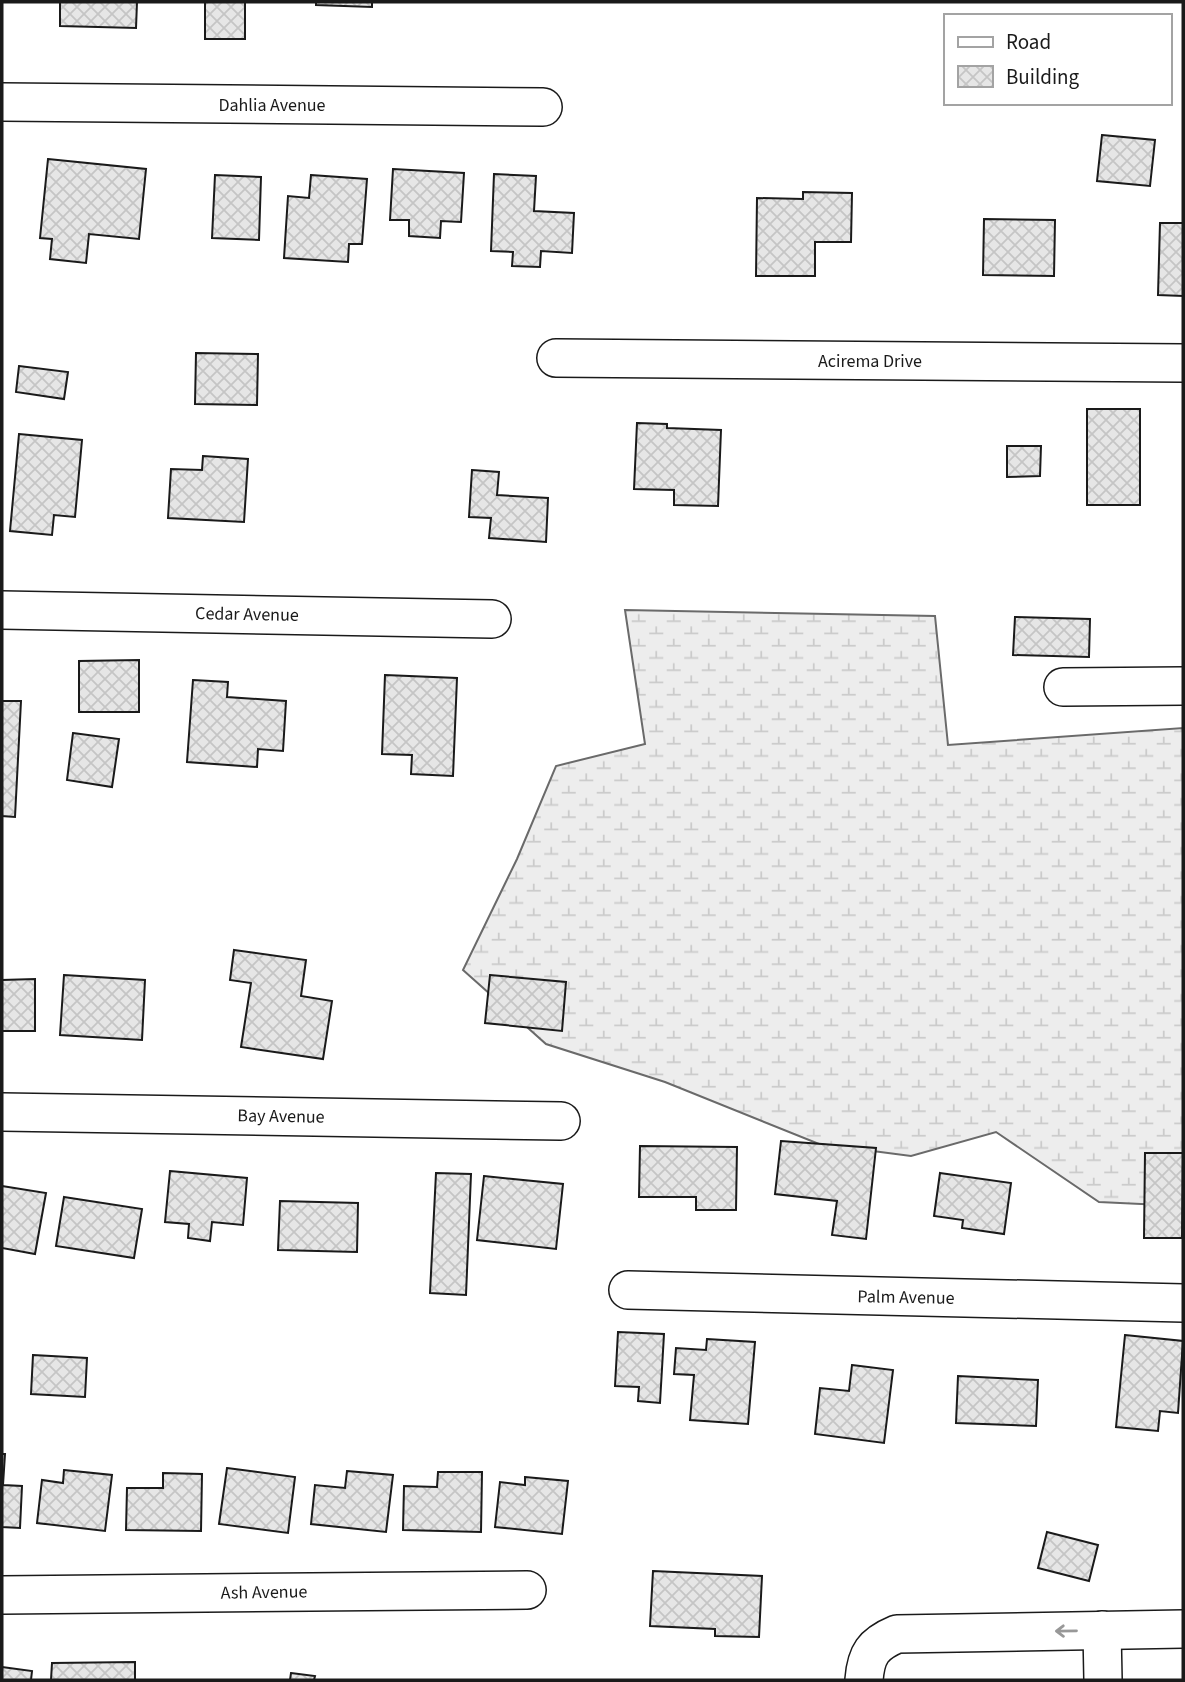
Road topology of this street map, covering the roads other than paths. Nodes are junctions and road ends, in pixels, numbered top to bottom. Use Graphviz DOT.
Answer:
graph roads {
  1 [pos="2,102"];
  2 [pos="543,107"];
  3 [pos="556,358"];
  4 [pos="1183,363"];
  5 [pos="2,610"];
  6 [pos="492,619"];
  7 [pos="1183,686"];
  8 [pos="1063,687"];
  9 [pos="2,1112"];
  10 [pos="561,1121"];
  11 [pos="628,1290"];
  12 [pos="1183,1303"];
  13 [pos="527,1590"];
  14 [pos="2,1595"];
  15 [pos="1183,1629"];
  16 [pos="1102,1630"];
  17 [pos="864,1680"];
  18 [pos="1103,1680"];
  1 -- 2 [label="street, Dahlia Avenue"];
  3 -- 4 [label="street, Acirema Drive"];
  5 -- 6 [label="street, Cedar Avenue"];
  7 -- 8 [label="street"];
  9 -- 10 [label="street, Bay Avenue"];
  11 -- 12 [label="street, Palm Avenue"];
  13 -- 14 [label="street, Ash Avenue"];
  15 -- 16 [label="street"];
  16 -- 17 [label="street, one-way"];
  16 -- 18 [label="street"];
}
